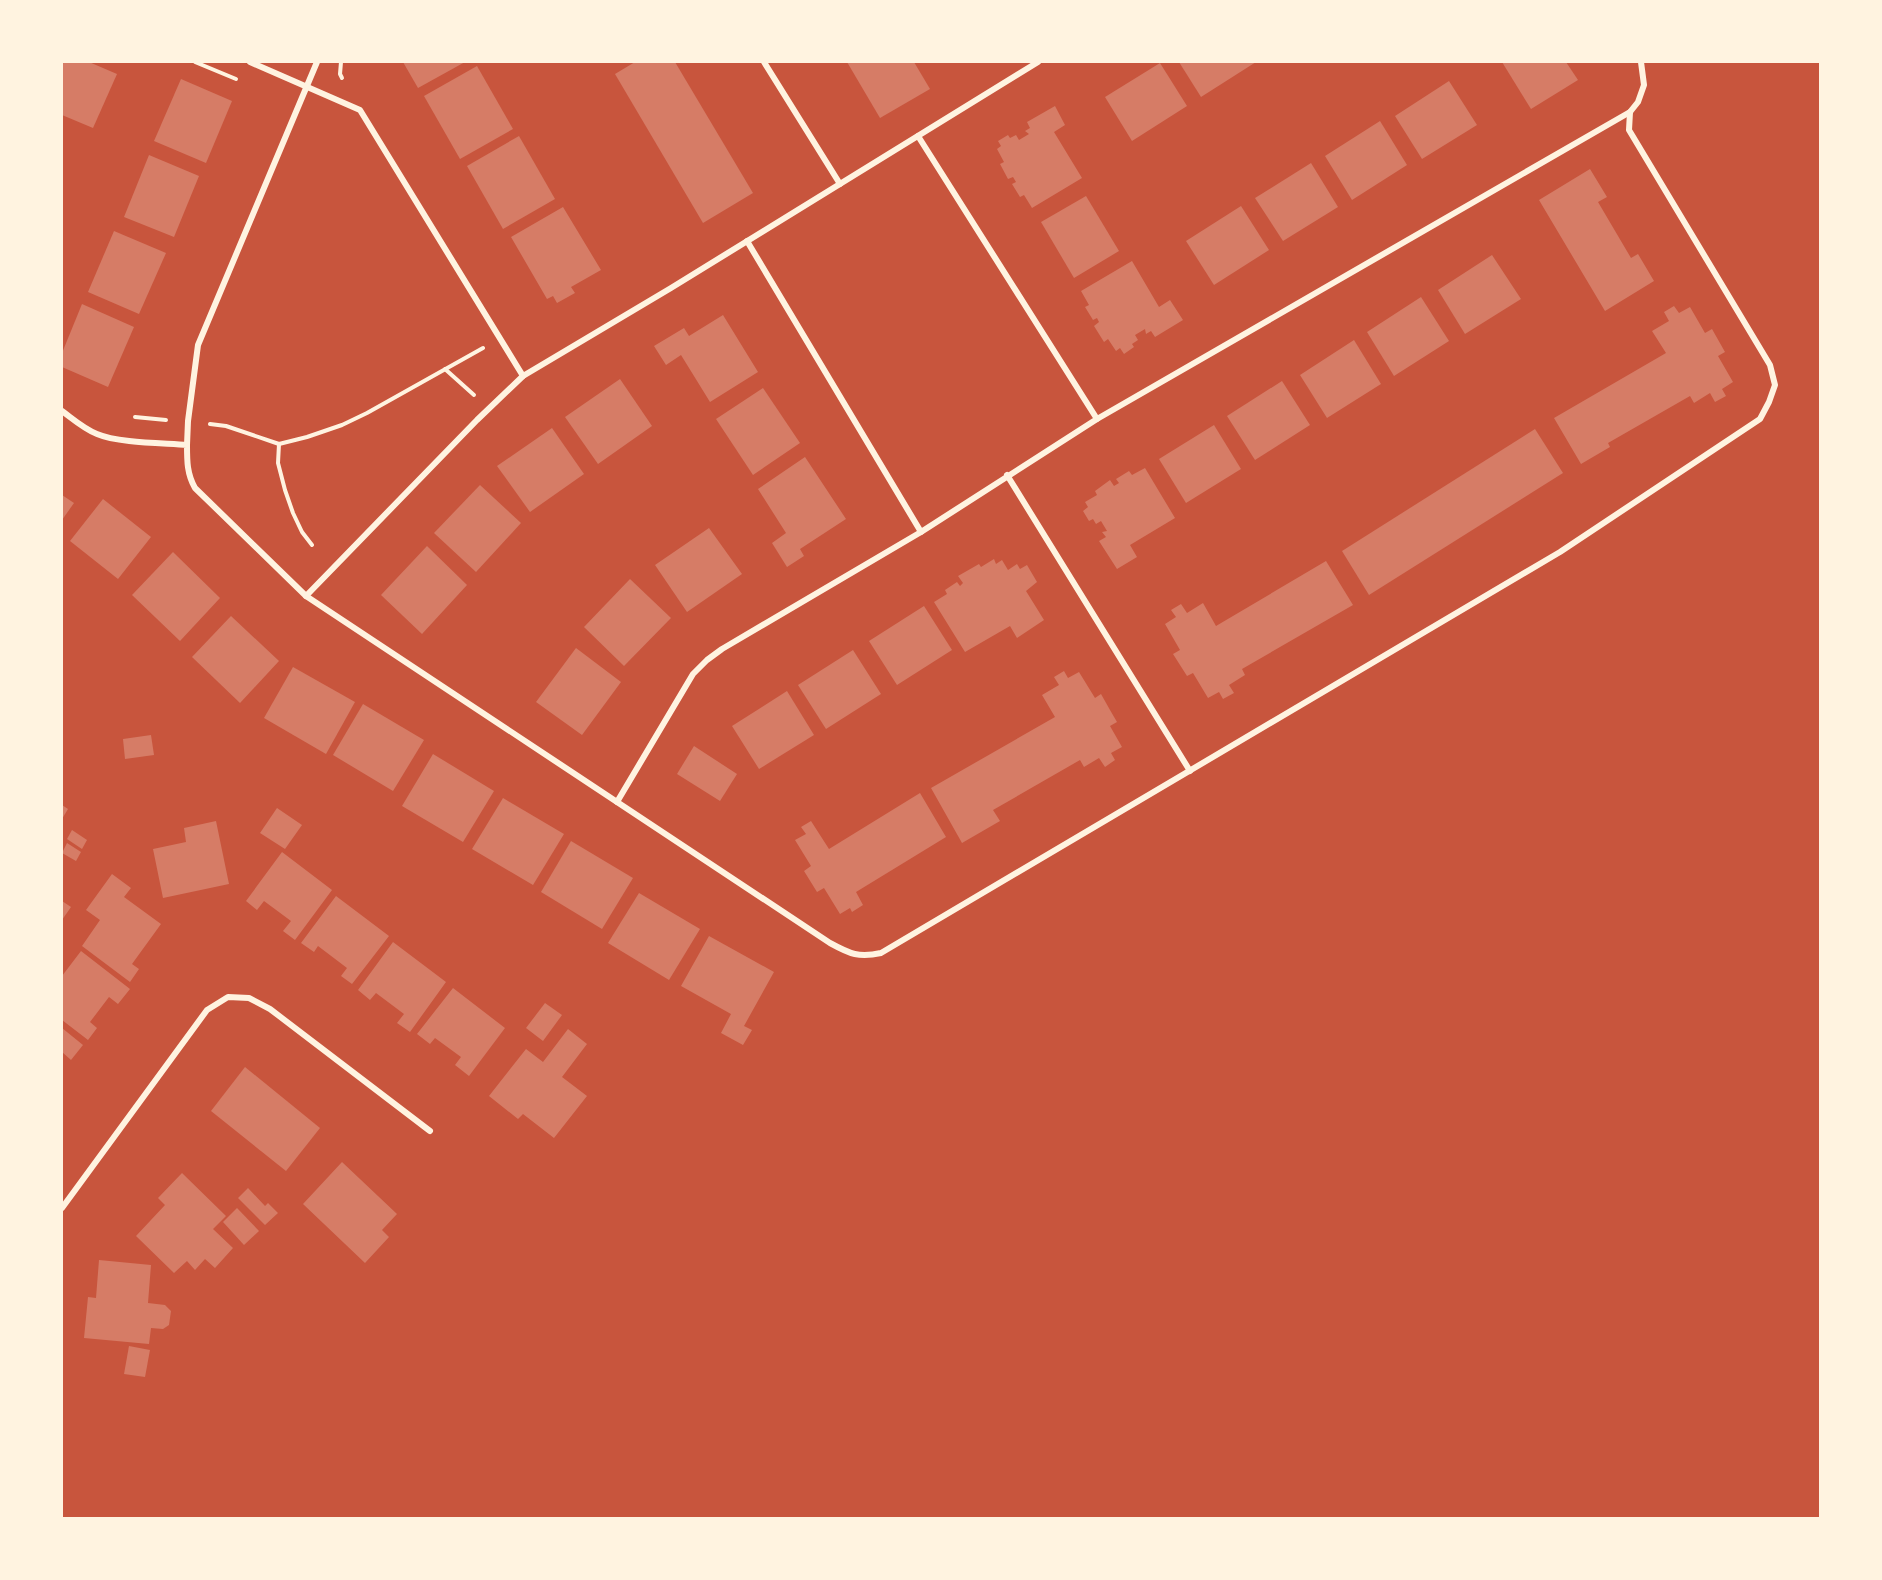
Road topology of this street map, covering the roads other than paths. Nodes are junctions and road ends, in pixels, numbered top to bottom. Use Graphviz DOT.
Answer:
graph roads {
  1 [pos="250,62"];
  2 [pos="317,62"];
  3 [pos="764,62"];
  4 [pos="1038,62"];
  5 [pos="1641,62"];
  6 [pos="307,86"];
  7 [pos="1630,112"];
  8 [pos="918,136"];
  9 [pos="840,184"];
  10 [pos="747,241"];
  11 [pos="523,376"];
  12 [pos="62,411"];
  13 [pos="1097,419"];
  14 [pos="187,445"];
  15 [pos="1007,476"];
  16 [pos="921,532"];
  17 [pos="306,596"];
  18 [pos="1190,771"];
  19 [pos="617,802"];
  20 [pos="430,1131"];
  21 [pos="62,1208"];
  1 -- 6 [label="street"];
  2 -- 6 [label="street"];
  3 -- 9 [label="street"];
  4 -- 8 [label="street"];
  5 -- 7 [label="street"];
  6 -- 11 [label="street"];
  6 -- 14 [label="street"];
  7 -- 13 [label="street"];
  7 -- 18 [label="street"];
  8 -- 9 [label="street"];
  8 -- 13 [label="street"];
  9 -- 10 [label="street"];
  10 -- 11 [label="street"];
  10 -- 16 [label="street"];
  11 -- 17 [label="street"];
  12 -- 14 [label="street"];
  13 -- 15 [label="street"];
  14 -- 17 [label="street"];
  15 -- 16 [label="street"];
  15 -- 18 [label="street"];
  16 -- 19 [label="street"];
  17 -- 19 [label="street"];
  18 -- 19 [label="street"];
  20 -- 21 [label="street"];
}
